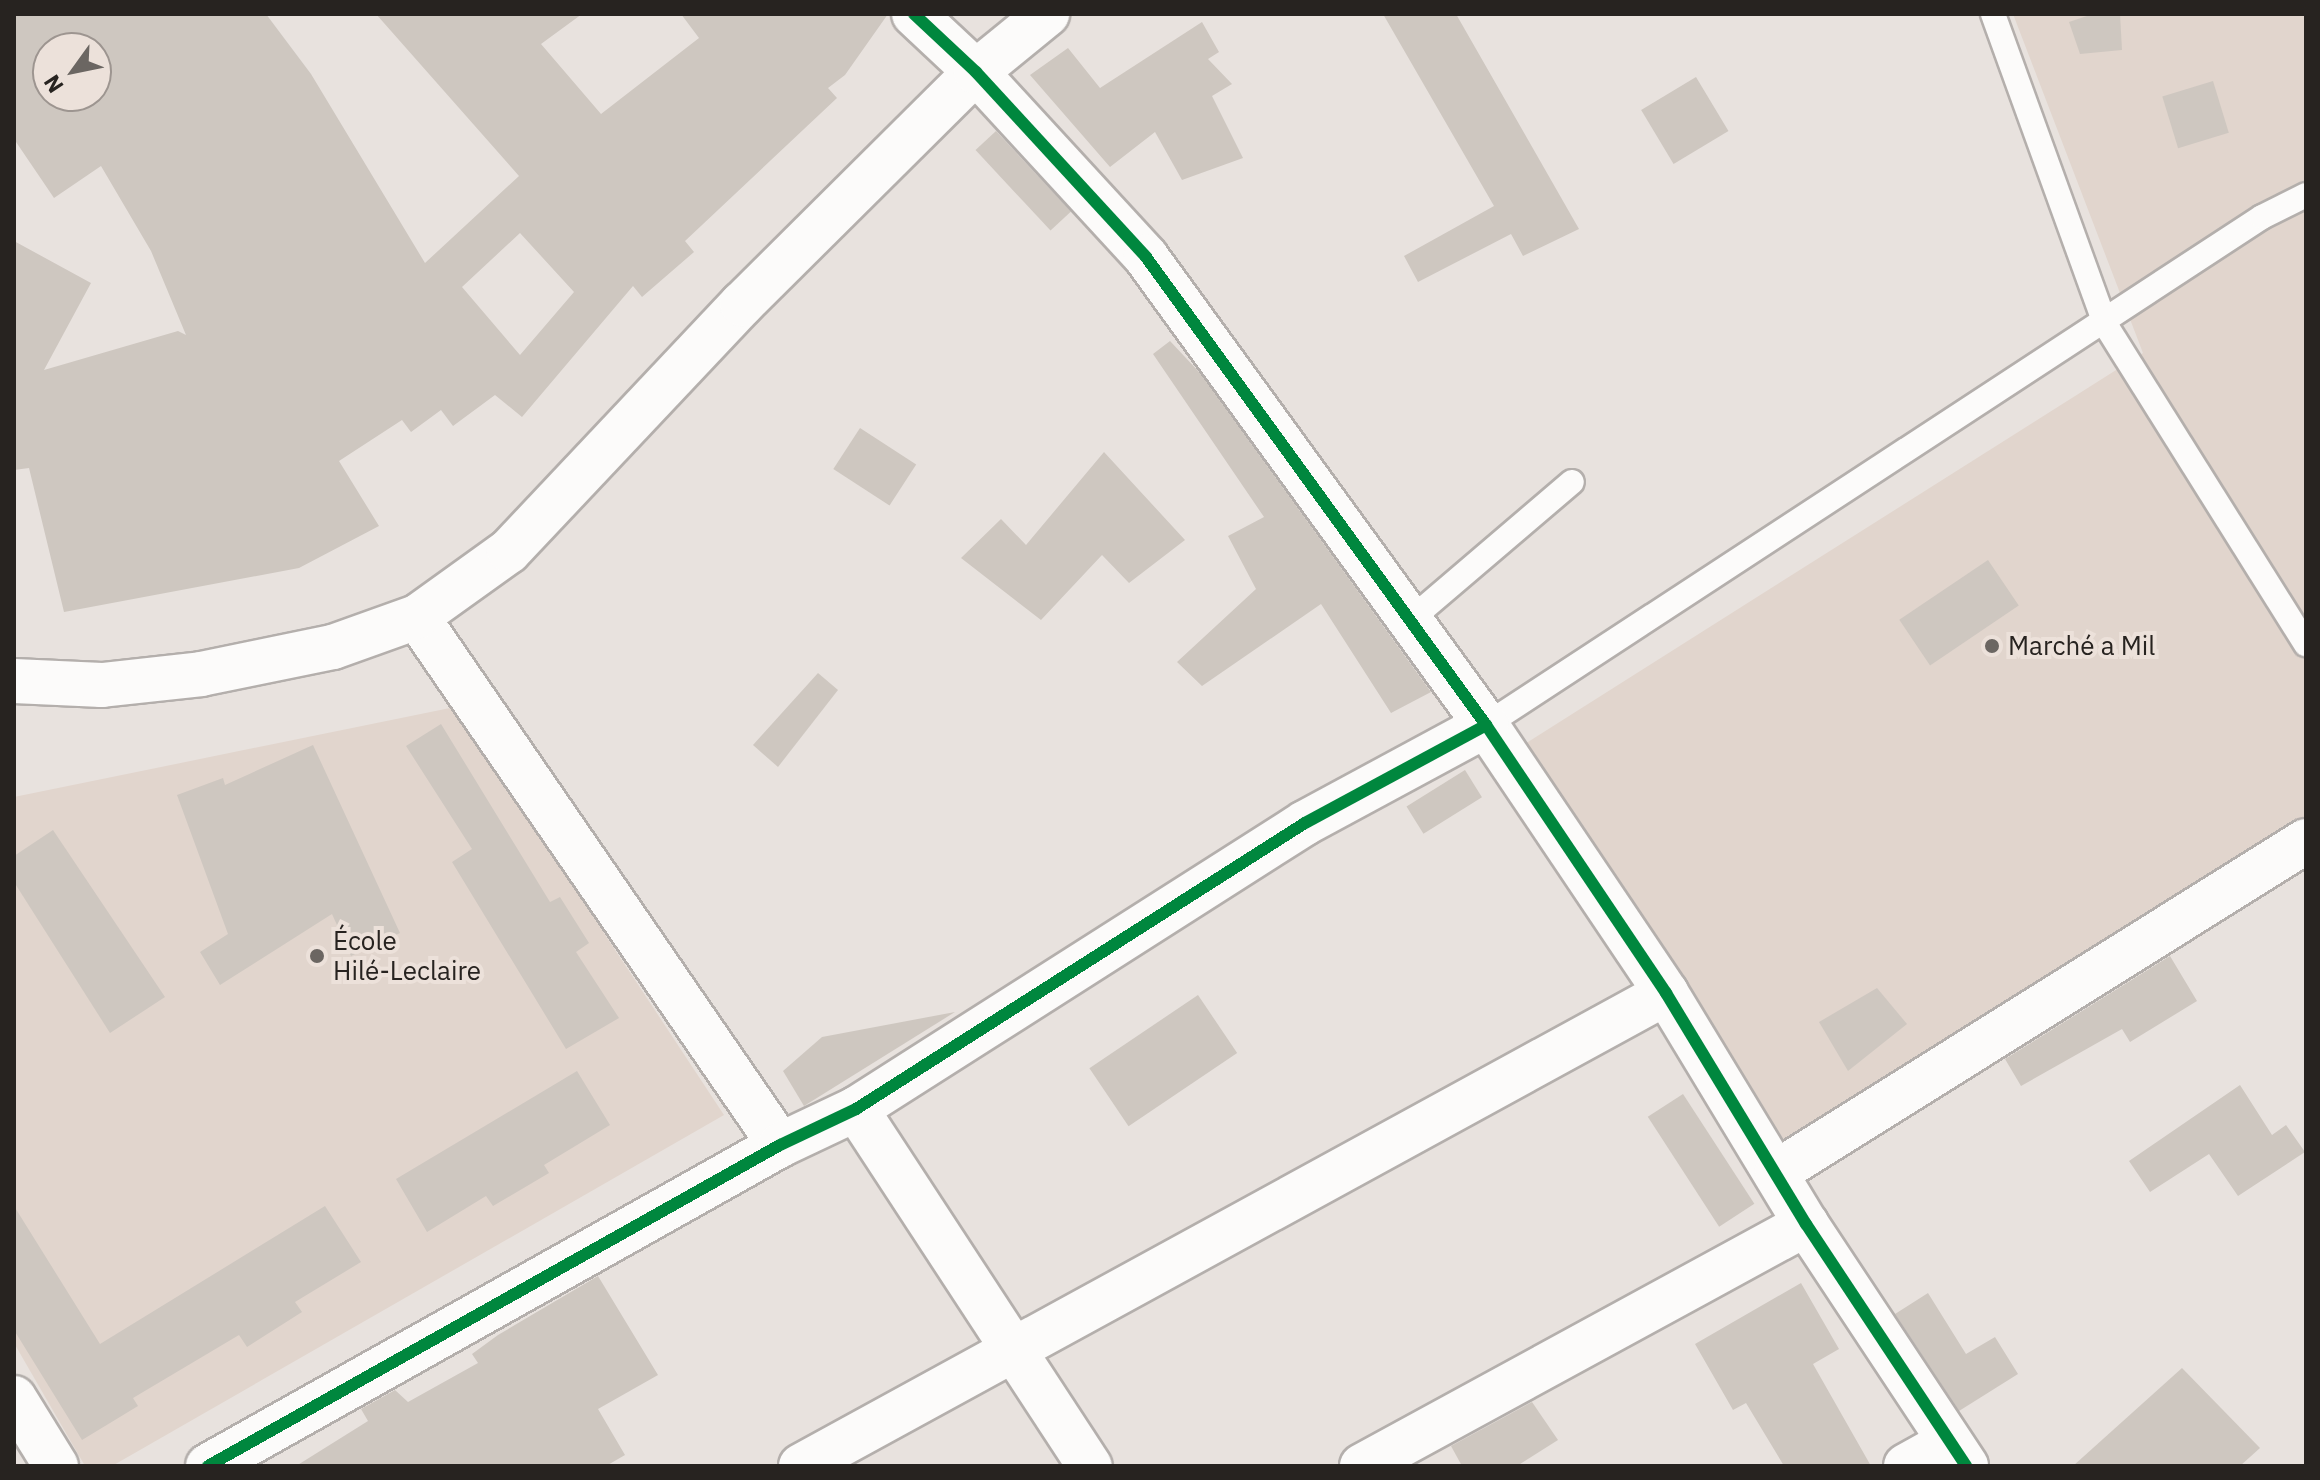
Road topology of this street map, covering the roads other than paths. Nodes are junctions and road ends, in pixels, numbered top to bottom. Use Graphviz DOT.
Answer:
graph roads {
  1 [pos="914,14"];
  2 [pos="1047,14"];
  3 [pos="1993,14"];
  4 [pos="976,72"];
  5 [pos="2306,195"];
  6 [pos="2105,324"];
  7 [pos="1572,482"];
  8 [pos="417,617"];
  9 [pos="1409,621"];
  10 [pos="2306,644"];
  11 [pos="14,681"];
  12 [pos="1486,725"];
  13 [pos="2306,841"];
  14 [pos="1666,993"];
  15 [pos="856,1109"];
  16 [pos="780,1145"];
  17 [pos="1777,1172"];
  18 [pos="1806,1224"];
  19 [pos="1012,1351"];
  20 [pos="14,1398"];
  21 [pos="1958,1454"];
  22 [pos="56,1466"];
  23 [pos="208,1466"];
  24 [pos="801,1466"];
  25 [pos="1090,1466"];
  26 [pos="1362,1466"];
  27 [pos="1906,1466"];
  1 -- 4 [label="street"];
  2 -- 4 [label="street"];
  3 -- 6 [label="lane"];
  4 -- 8 [label="street"];
  4 -- 9 [label="street"];
  5 -- 6 [label="lane"];
  6 -- 10 [label="lane"];
  6 -- 12 [label="lane"];
  7 -- 9 [label="lane"];
  8 -- 11 [label="street"];
  8 -- 16 [label="street"];
  9 -- 12 [label="street"];
  12 -- 14 [label="street"];
  12 -- 15 [label="street"];
  13 -- 17 [label="street"];
  14 -- 17 [label="street"];
  14 -- 19 [label="street"];
  15 -- 16 [label="street"];
  15 -- 19 [label="street"];
  16 -- 23 [label="street"];
  17 -- 18 [label="street"];
  18 -- 21 [label="street"];
  18 -- 26 [label="street"];
  19 -- 24 [label="street"];
  19 -- 25 [label="street"];
  20 -- 22 [label="street"];
  21 -- 27 [label="street"];
}
